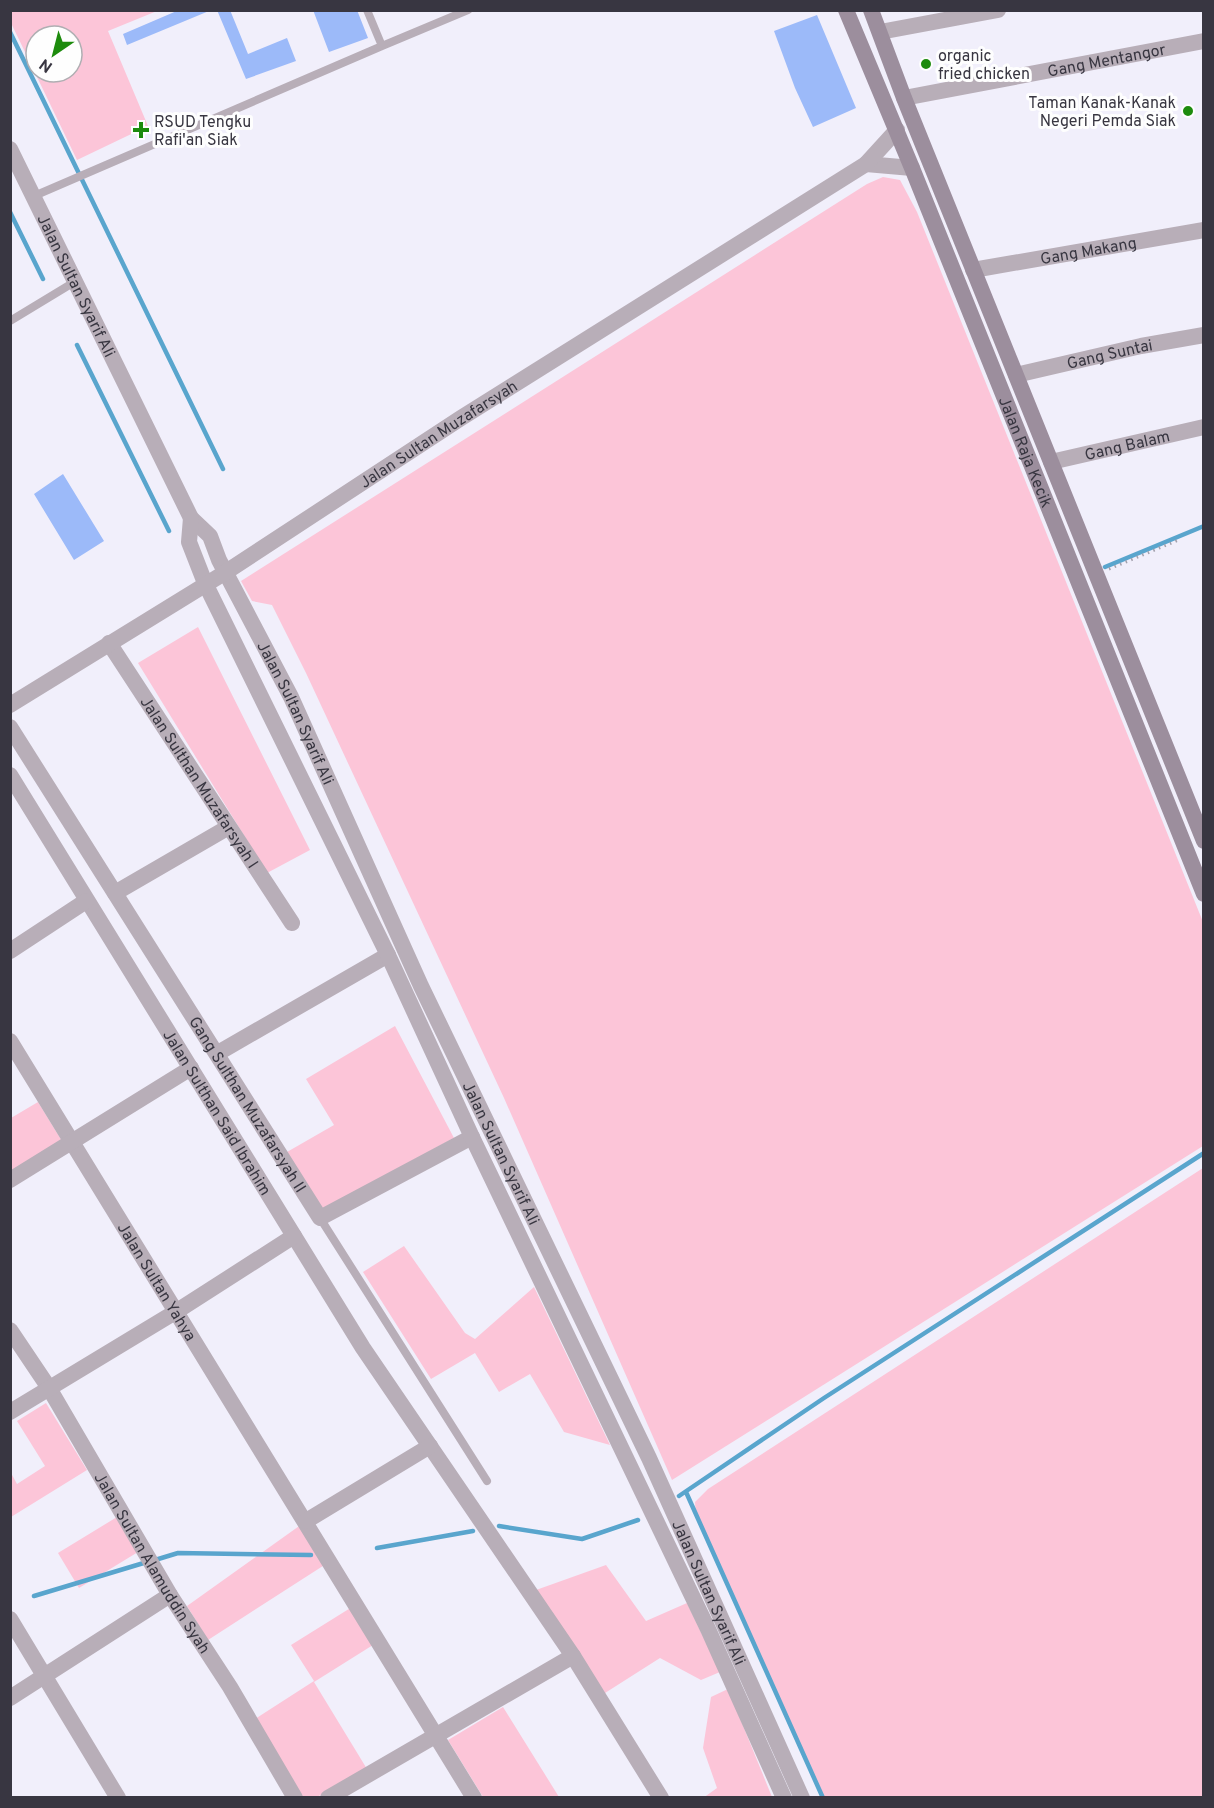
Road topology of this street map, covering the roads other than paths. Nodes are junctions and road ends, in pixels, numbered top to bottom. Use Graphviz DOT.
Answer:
graph roads {
  1 [pos="367,10"];
  2 [pos="468,10"];
  3 [pos="846,10"];
  4 [pos="871,10"];
  5 [pos="998,10"];
  6 [pos="880,32"];
  7 [pos="1203,41"];
  8 [pos="382,46"];
  9 [pos="904,98"];
  10 [pos="897,130"];
  11 [pos="10,148"];
  12 [pos="866,164"];
  13 [pos="912,168"];
  14 [pos="34,196"];
  15 [pos="1203,230"];
  16 [pos="973,270"];
  17 [pos="77,281"];
  18 [pos="990,310"];
  19 [pos="972,318"];
  20 [pos="10,321"];
  21 [pos="1203,335"];
  22 [pos="1016,375"];
  23 [pos="1203,427"];
  24 [pos="1051,462"];
  25 [pos="191,518"];
  26 [pos="226,572"];
  27 [pos="206,583"];
  28 [pos="109,643"];
  29 [pos="10,705"];
  30 [pos="10,727"];
  31 [pos="10,775"];
  32 [pos="227,828"];
  33 [pos="1203,841"];
  34 [pos="1198,861"];
  35 [pos="115,893"];
  36 [pos="1203,894"];
  37 [pos="86,901"];
  38 [pos="292,923"];
  39 [pos="10,951"];
  40 [pos="388,955"];
  41 [pos="10,1041"];
  42 [pos="218,1053"];
  43 [pos="191,1068"];
  44 [pos="472,1137"];
  45 [pos="70,1142"];
  46 [pos="10,1180"];
  47 [pos="320,1218"];
  48 [pos="294,1236"];
  49 [pos="177,1311"];
  50 [pos="10,1329"];
  51 [pos="49,1388"];
  52 [pos="10,1412"];
  53 [pos="430,1446"];
  54 [pos="649,1458"];
  55 [pos="629,1467"];
  56 [pos="487,1481"];
  57 [pos="306,1521"];
  58 [pos="170,1595"];
  59 [pos="10,1619"];
  60 [pos="573,1656"];
  61 [pos="44,1678"];
  62 [pos="10,1698"];
  63 [pos="437,1736"];
  64 [pos="118,1797"];
  65 [pos="295,1797"];
  66 [pos="328,1797"];
  67 [pos="474,1797"];
  68 [pos="661,1797"];
  69 [pos="784,1797"];
  70 [pos="802,1797"];
  1 -- 8 [label="lane"];
  2 -- 8 [label="lane"];
  3 -- 10 [label="main road, Jalan Raja Kecik"];
  4 -- 6 [label="main road, Jalan Raja Kecik"];
  5 -- 6 [label="street"];
  6 -- 9 [label="main road, Jalan Raja Kecik"];
  7 -- 9 [label="street, Gang Mentangor"];
  8 -- 14 [label="lane"];
  9 -- 16 [label="main road, Jalan Raja Kecik"];
  10 -- 12 [label="street, Jalan Sultan Muzafarsyah"];
  10 -- 13 [label="main road, Jalan Raja Kecik"];
  11 -- 14 [label="street, Jalan Sultan Syarif Ali"];
  12 -- 13 [label="street"];
  12 -- 26 [label="street, Jalan Sultan Muzafarsyah"];
  13 -- 19 [label="main road, Jalan Raja Kecik"];
  14 -- 17 [label="street, Jalan Sultan Syarif Ali"];
  15 -- 16 [label="street, Gang Makang"];
  16 -- 18 [label="main road, Jalan Raja Kecik"];
  17 -- 20 [label="lane"];
  17 -- 25 [label="street, Jalan Sultan Syarif Ali"];
  18 -- 19 [label="main road"];
  18 -- 22 [label="main road, Jalan Raja Kecik"];
  19 -- 34 [label="main road, Jalan Raja Kecik"];
  21 -- 22 [label="street, Gang Suntai"];
  22 -- 24 [label="main road, Jalan Raja Kecik"];
  23 -- 24 [label="street, Gang Balam"];
  24 -- 33 [label="main road, Jalan Raja Kecik"];
  25 -- 26 [label="street, Jalan Sultan Syarif Ali"];
  25 -- 27 [label="street, Jalan Sultan Syarif Ali"];
  26 -- 27 [label="street, Jalan Sultan Muzafarsyah"];
  26 -- 54 [label="street, Jalan Sultan Syarif Ali"];
  27 -- 28 [label="street, Jalan Sultan Muzafarsyah"];
  27 -- 40 [label="street, Jalan Sultan Syarif Ali"];
  28 -- 29 [label="street, Jalan Sultan Muzafarsyah"];
  28 -- 32 [label="street, Jalan Sulthan Muzafarsyah I"];
  30 -- 35 [label="street, Gang Sulthan Muzafarsyah II"];
  31 -- 37 [label="street, Jalan Sulthan Said Ibrahim"];
  32 -- 35 [label="street"];
  32 -- 38 [label="street, Jalan Sulthan Muzafarsyah I"];
  34 -- 36 [label="main road, Jalan Raja Kecik"];
  35 -- 42 [label="street, Gang Sulthan Muzafarsyah II"];
  37 -- 39 [label="street"];
  37 -- 43 [label="street, Jalan Sulthan Said Ibrahim"];
  40 -- 42 [label="street"];
  40 -- 44 [label="street, Jalan Sultan Syarif Ali"];
  41 -- 45 [label="street, Jalan Sultan Yahya"];
  42 -- 47 [label="street, Gang Sulthan Muzafarsyah II"];
  43 -- 45 [label="street"];
  43 -- 48 [label="street, Jalan Sulthan Said Ibrahim"];
  44 -- 47 [label="street"];
  44 -- 55 [label="street, Jalan Sultan Syarif Ali"];
  45 -- 46 [label="street"];
  45 -- 49 [label="street, Jalan Sultan Yahya"];
  47 -- 56 [label="lane, Gang Sulthan Muzafarsyah II"];
  48 -- 49 [label="street"];
  48 -- 53 [label="street, Jalan Sulthan Said Ibrahim"];
  49 -- 51 [label="street"];
  49 -- 57 [label="street, Jalan Sultan Yahya"];
  50 -- 51 [label="street, Jalan Sultan Alamuddin Syah"];
  51 -- 52 [label="street"];
  51 -- 58 [label="street, Jalan Sultan Alamuddin Syah"];
  53 -- 57 [label="street"];
  53 -- 60 [label="street, Jalan Sulthan Said Ibrahim"];
  54 -- 55 [label="street"];
  54 -- 70 [label="street, Jalan Sultan Syarif Ali"];
  55 -- 69 [label="street, Jalan Sultan Syarif Ali"];
  57 -- 63 [label="street, Jalan Sultan Yahya"];
  58 -- 61 [label="street"];
  58 -- 65 [label="street, Jalan Sultan Alamuddin Syah"];
  59 -- 61 [label="street"];
  60 -- 63 [label="street"];
  60 -- 68 [label="street, Jalan Sulthan Said Ibrahim"];
  61 -- 62 [label="street"];
  61 -- 64 [label="street"];
  63 -- 66 [label="street"];
  63 -- 67 [label="street, Jalan Sultan Yahya"];
}
